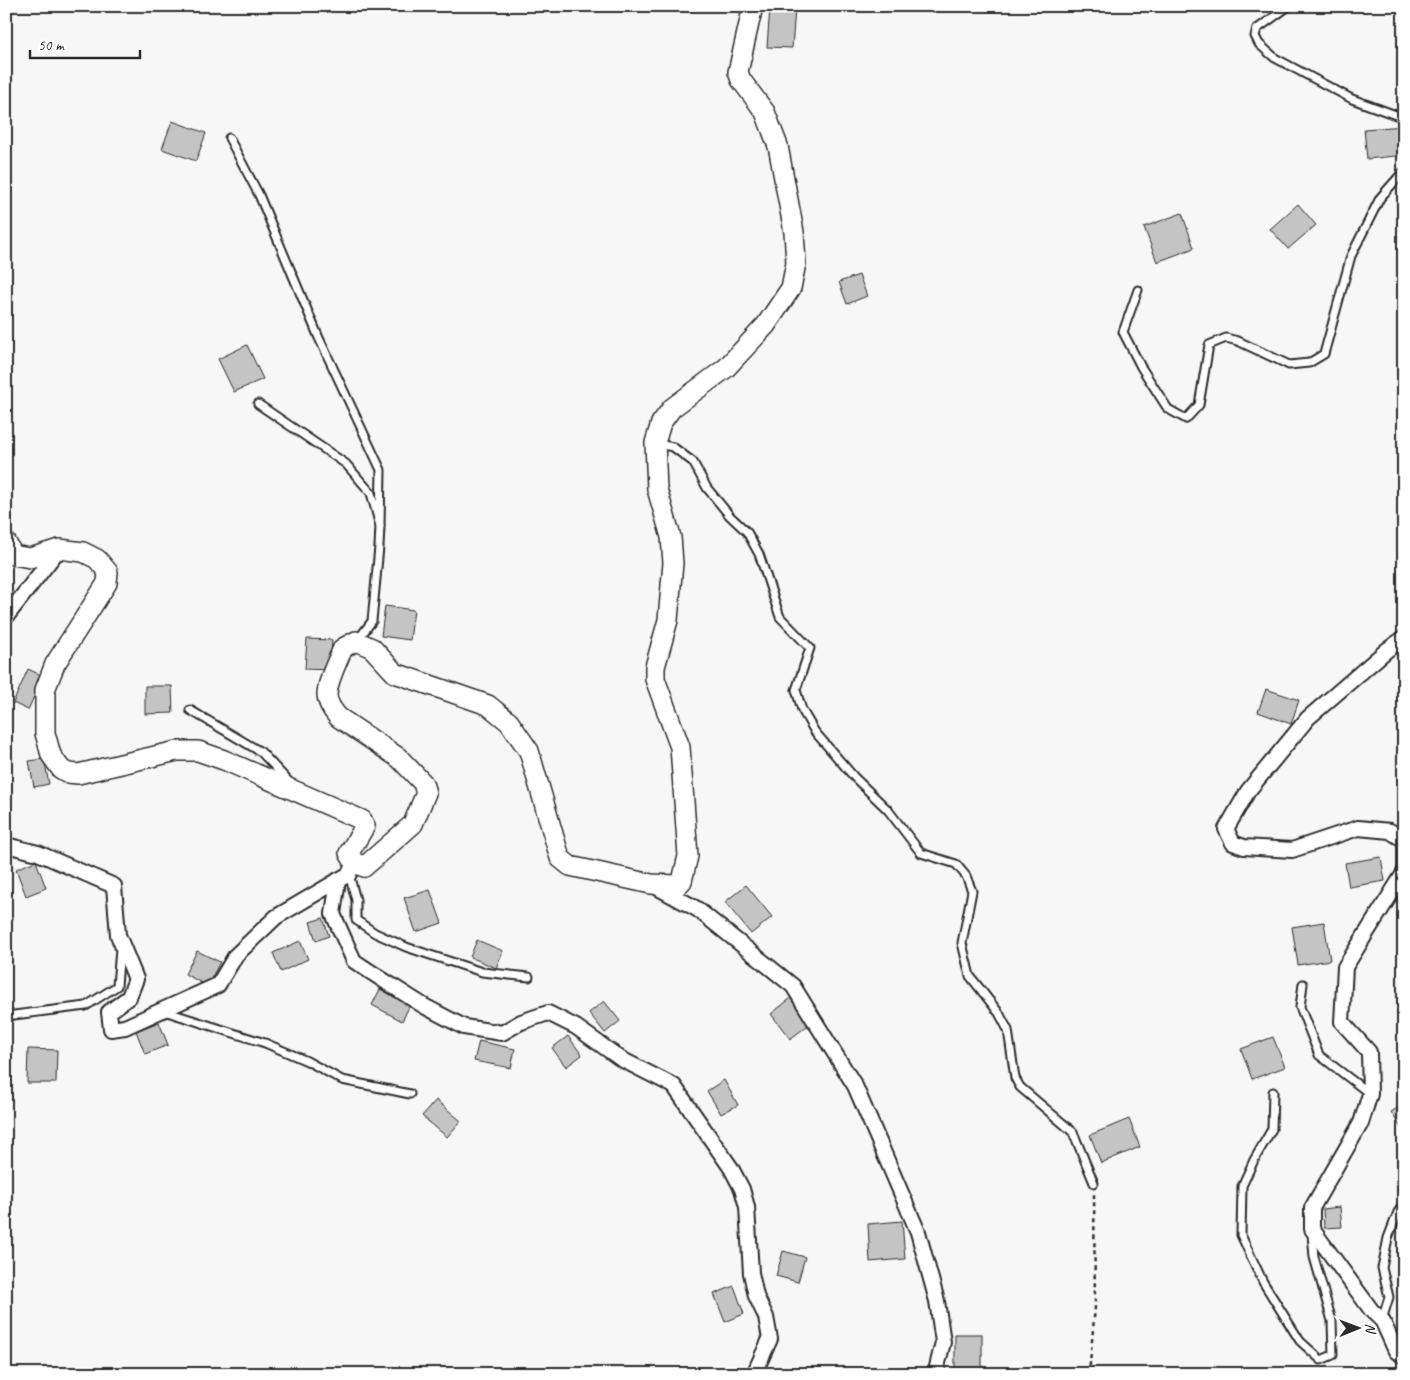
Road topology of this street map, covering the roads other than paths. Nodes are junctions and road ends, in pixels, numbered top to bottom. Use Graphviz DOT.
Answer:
graph roads {
  1 [pos="752,6"];
  2 [pos="1289,6"];
  3 [pos="1404,118"];
  4 [pos="229,138"];
  5 [pos="1404,171"];
  6 [pos="1138,290"];
  7 [pos="258,404"];
  8 [pos="654,443"];
  9 [pos="380,526"];
  10 [pos="6,542"];
  11 [pos="59,549"];
  12 [pos="6,617"];
  13 [pos="1404,638"];
  14 [pos="356,642"];
  15 [pos="190,710"];
  16 [pos="301,794"];
  17 [pos="1404,840"];
  18 [pos="6,845"];
  19 [pos="347,872"];
  20 [pos="1404,873"];
  21 [pos="650,884"];
  22 [pos="121,944"];
  23 [pos="529,978"];
  24 [pos="1303,984"];
  25 [pos="161,1010"];
  26 [pos="6,1016"];
  27 [pos="1273,1092"];
  28 [pos="410,1094"];
  29 [pos="1370,1094"];
  30 [pos="1094,1183"];
  31 [pos="1404,1204"];
  32 [pos="1312,1229"];
  33 [pos="1382,1320"];
  34 [pos="1404,1356"];
  35 [pos="754,1374"];
  36 [pos="938,1374"];
  1 -- 8 [label="street"];
  2 -- 3 [label="lane"];
  4 -- 9 [label="lane"];
  5 -- 6 [label="lane"];
  7 -- 9 [label="lane"];
  8 -- 21 [label="street"];
  8 -- 30 [label="lane"];
  9 -- 14 [label="lane"];
  10 -- 11 [label="street"];
  11 -- 12 [label="street"];
  11 -- 16 [label="street"];
  13 -- 17 [label="street"];
  14 -- 19 [label="street"];
  14 -- 21 [label="street"];
  15 -- 16 [label="lane"];
  16 -- 19 [label="street"];
  18 -- 22 [label="street"];
  19 -- 23 [label="lane"];
  19 -- 25 [label="street"];
  19 -- 35 [label="street"];
  20 -- 29 [label="street"];
  21 -- 36 [label="street"];
  22 -- 25 [label="street"];
  22 -- 26 [label="lane"];
  24 -- 29 [label="lane"];
  25 -- 28 [label="lane"];
  27 -- 32 [label="lane"];
  29 -- 32 [label="street"];
  31 -- 33 [label="lane"];
  32 -- 33 [label="street"];
  33 -- 34 [label="street"];
}
